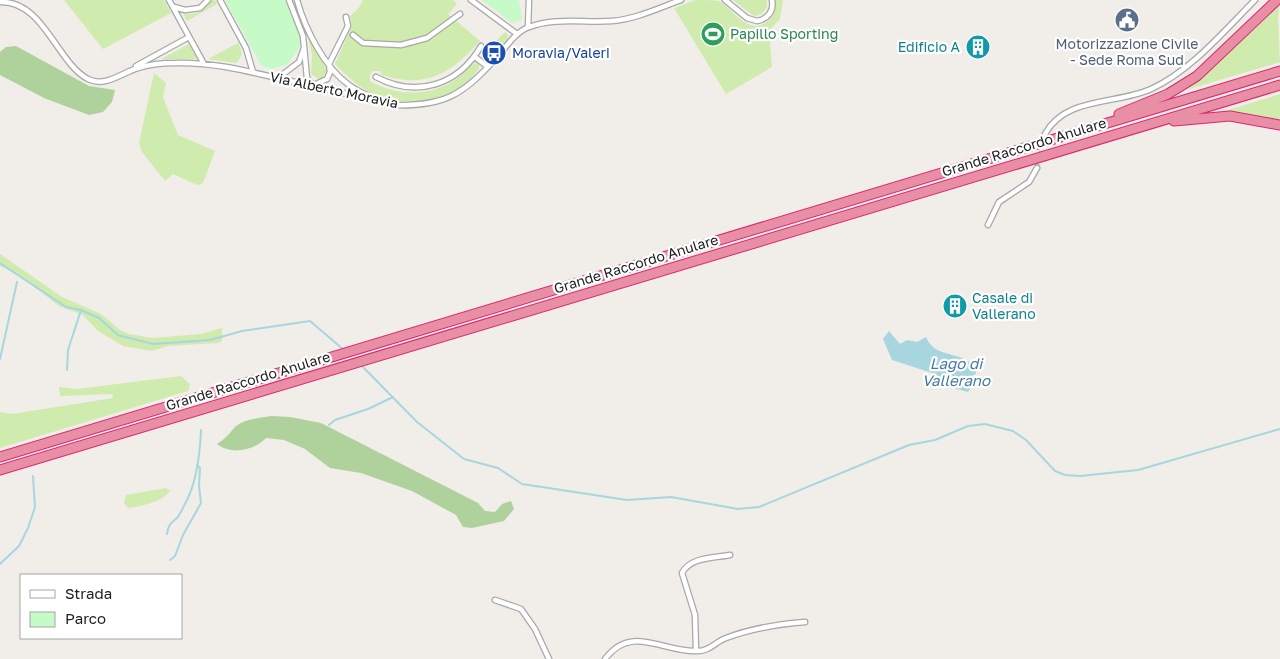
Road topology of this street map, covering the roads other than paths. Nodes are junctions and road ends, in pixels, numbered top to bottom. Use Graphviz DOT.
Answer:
graph roads {
  1 [pos="169,0"];
  2 [pos="208,0"];
  3 [pos="220,0"];
  4 [pos="289,0"];
  5 [pos="297,0"];
  6 [pos="471,0"];
  7 [pos="529,0"];
  8 [pos="681,0"];
  9 [pos="725,0"];
  10 [pos="772,0"];
  11 [pos="1255,0"];
  12 [pos="1277,0"];
  13 [pos="0,2"];
  14 [pos="174,7"];
  15 [pos="460,14"];
  16 [pos="346,17"];
  17 [pos="528,27"];
  18 [pos="517,34"];
  19 [pos="353,35"];
  20 [pos="190,36"];
  21 [pos="306,46"];
  22 [pos="481,46"];
  23 [pos="475,56"];
  24 [pos="204,64"];
  25 [pos="329,64"];
  26 [pos="488,68"];
  27 [pos="128,71"];
  28 [pos="1280,71"];
  29 [pos="253,72"];
  30 [pos="376,77"];
  31 [pos="278,78"];
  32 [pos="313,85"];
  33 [pos="1280,85"];
  34 [pos="379,102"];
  35 [pos="1280,125"];
  36 [pos="1139,127"];
  37 [pos="1045,134"];
  38 [pos="1064,136"];
  39 [pos="1037,168"];
  40 [pos="988,225"];
  41 [pos="0,457"];
  42 [pos="0,470"];
  43 [pos="730,555"];
  44 [pos="495,600"];
  45 [pos="805,622"];
  46 [pos="696,651"];
  47 [pos="549,659"];
  48 [pos="605,659"];
  1 -- 14 [label="street"];
  2 -- 14 [label="street"];
  3 -- 29 [label="street, Via Alberto Moravia"];
  4 -- 21 [label="street"];
  5 -- 25 [label="street"];
  6 -- 18 [label="street"];
  7 -- 17 [label="street"];
  8 -- 17 [label="street, Via Alberto Moravia"];
  9 -- 10 [label="street"];
  11 -- 37 [label="street"];
  12 -- 38 [label="highway"];
  13 -- 27 [label="street, Via Alberto Moravia"];
  14 -- 20 [label="street"];
  15 -- 19 [label="street"];
  16 -- 25 [label="street"];
  17 -- 18 [label="street, Via Alberto Moravia"];
  18 -- 26 [label="street, Via Alberto Moravia"];
  20 -- 24 [label="street"];
  20 -- 27 [label="street"];
  21 -- 31 [label="street"];
  21 -- 32 [label="street"];
  22 -- 23 [label="street"];
  23 -- 26 [label="street"];
  23 -- 30 [label="street"];
  24 -- 27 [label="street, Via Alberto Moravia"];
  24 -- 29 [label="street, Via Alberto Moravia"];
  25 -- 32 [label="street"];
  25 -- 34 [label="street"];
  26 -- 34 [label="street, Via Alberto Moravia"];
  28 -- 38 [label="highway, Grande Raccordo Anulare"];
  29 -- 31 [label="street, Via Alberto Moravia"];
  31 -- 32 [label="street, Via Alberto Moravia"];
  32 -- 34 [label="street, Via Alberto Moravia"];
  33 -- 36 [label="highway, Grande Raccordo Anulare"];
  35 -- 36 [label="highway"];
  36 -- 42 [label="highway, Grande Raccordo Anulare"];
  38 -- 41 [label="highway, Grande Raccordo Anulare"];
  39 -- 40 [label="street"];
  43 -- 46 [label="street"];
  44 -- 47 [label="street"];
  45 -- 46 [label="street"];
  46 -- 48 [label="street"];
}
